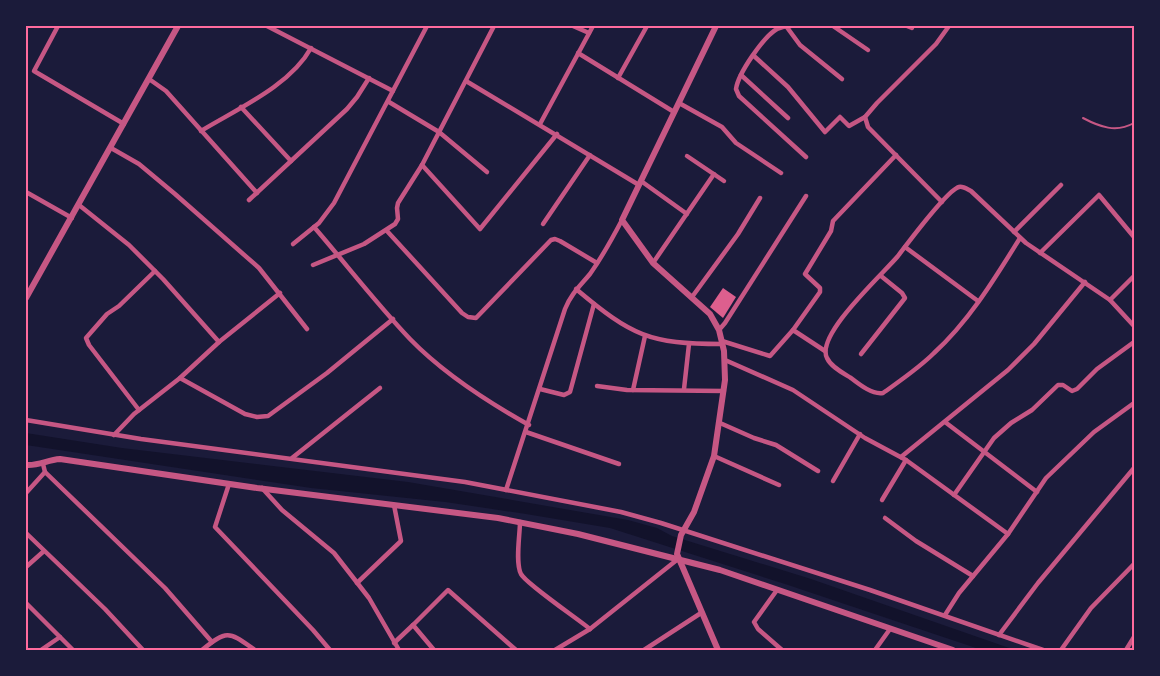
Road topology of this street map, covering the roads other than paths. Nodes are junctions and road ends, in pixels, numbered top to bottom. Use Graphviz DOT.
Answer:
graph roads {
  1 [pos="58,26"];
  2 [pos="178,26"];
  3 [pos="267,26"];
  4 [pos="418,26"];
  5 [pos="494,26"];
  6 [pos="573,26"];
  7 [pos="593,26"];
  8 [pos="647,26"];
  9 [pos="716,26"];
  10 [pos="789,26"];
  11 [pos="833,26"];
  12 [pos="950,26"];
  13 [pos="427,27"];
  14 [pos="589,33"];
  15 [pos="310,48"];
  16 [pos="868,50"];
  17 [pos="578,52"];
  18 [pos="754,56"];
  19 [pos="741,75"];
  20 [pos="369,78"];
  21 [pos="618,78"];
  22 [pos="149,79"];
  23 [pos="842,79"];
  24 [pos="466,81"];
  25 [pos="393,91"];
  26 [pos="388,102"];
  27 [pos="679,103"];
  28 [pos="241,107"];
  29 [pos="674,112"];
  30 [pos="865,117"];
  31 [pos="788,118"];
  32 [pos="1083,118"];
  33 [pos="1134,123"];
  34 [pos="124,124"];
  35 [pos="540,124"];
  36 [pos="201,131"];
  37 [pos="439,132"];
  38 [pos="557,134"];
  39 [pos="111,148"];
  40 [pos="590,155"];
  41 [pos="896,155"];
  42 [pos="687,156"];
  43 [pos="806,157"];
  44 [pos="291,161"];
  45 [pos="422,165"];
  46 [pos="488,172"];
  47 [pos="781,173"];
  48 [pos="714,174"];
  49 [pos="724,181"];
  50 [pos="640,183"];
  51 [pos="1061,185"];
  52 [pos="26,192"];
  53 [pos="256,193"];
  54 [pos="806,196"];
  55 [pos="760,198"];
  56 [pos="249,200"];
  57 [pos="942,202"];
  58 [pos="79,205"];
  59 [pos="687,214"];
  60 [pos="72,218"];
  61 [pos="622,220"];
  62 [pos="543,224"];
  63 [pos="314,227"];
  64 [pos="387,231"];
  65 [pos="1014,232"];
  66 [pos="1134,237"];
  67 [pos="1020,238"];
  68 [pos="294,244"];
  69 [pos="905,247"];
  70 [pos="1040,253"];
  71 [pos="338,255"];
  72 [pos="597,262"];
  73 [pos="653,262"];
  74 [pos="313,265"];
  75 [pos="155,271"];
  76 [pos="881,276"];
  77 [pos="1134,276"];
  78 [pos="1085,282"];
  79 [pos="576,289"];
  80 [pos="280,294"];
  81 [pos="692,297"];
  82 [pos="26,298"];
  83 [pos="1110,300"];
  84 [pos="978,301"];
  85 [pos="594,304"];
  86 [pos="393,319"];
  87 [pos="1134,326"];
  88 [pos="306,329"];
  89 [pos="719,330"];
  90 [pos="793,330"];
  91 [pos="645,336"];
  92 [pos="219,342"];
  93 [pos="722,342"];
  94 [pos="1134,342"];
  95 [pos="689,344"];
  96 [pos="825,351"];
  97 [pos="861,354"];
  98 [pos="725,360"];
  99 [pos="180,378"];
  100 [pos="597,386"];
  101 [pos="380,388"];
  102 [pos="540,389"];
  103 [pos="684,389"];
  104 [pos="633,390"];
  105 [pos="724,391"];
  106 [pos="1134,403"];
  107 [pos="139,410"];
  108 [pos="26,420"];
  109 [pos="945,422"];
  110 [pos="720,423"];
  111 [pos="529,425"];
  112 [pos="526,432"];
  113 [pos="860,434"];
  114 [pos="114,435"];
  115 [pos="984,452"];
  116 [pos="714,456"];
  117 [pos="292,458"];
  118 [pos="903,458"];
  119 [pos="42,464"];
  120 [pos="619,464"];
  121 [pos="26,465"];
  122 [pos="1134,468"];
  123 [pos="818,471"];
  124 [pos="45,472"];
  125 [pos="833,481"];
  126 [pos="229,484"];
  127 [pos="779,485"];
  128 [pos="262,488"];
  129 [pos="507,490"];
  130 [pos="1037,492"];
  131 [pos="26,493"];
  132 [pos="954,495"];
  133 [pos="882,500"];
  134 [pos="394,505"];
  135 [pos="885,518"];
  136 [pos="520,522"];
  137 [pos="26,533"];
  138 [pos="682,533"];
  139 [pos="1008,534"];
  140 [pos="44,550"];
  141 [pos="677,556"];
  142 [pos="1134,564"];
  143 [pos="26,567"];
  144 [pos="973,576"];
  145 [pos="357,583"];
  146 [pos="777,590"];
  147 [pos="26,603"];
  148 [pos="701,613"];
  149 [pos="945,615"];
  150 [pos="413,625"];
  151 [pos="590,629"];
  152 [pos="890,629"];
  153 [pos="999,635"];
  154 [pos="60,637"];
  155 [pos="1134,638"];
  156 [pos="212,642"];
  157 [pos="394,643"];
  158 [pos="950,650"];
  159 [pos="41,651"];
  160 [pos="73,651"];
  161 [pos="144,651"];
  162 [pos="202,651"];
  163 [pos="255,651"];
  164 [pos="330,651"];
  165 [pos="399,651"];
  166 [pos="434,651"];
  167 [pos="516,651"];
  168 [pos="555,651"];
  169 [pos="644,651"];
  170 [pos="718,651"];
  171 [pos="782,651"];
  172 [pos="874,651"];
  173 [pos="1043,651"];
  174 [pos="1061,651"];
  175 [pos="1126,651"];
  1 -- 34 [label="street"];
  2 -- 22 [label="street"];
  3 -- 15 [label="street"];
  4 -- 13 [label="street"];
  5 -- 24 [label="street"];
  6 -- 14 [label="street"];
  7 -- 14 [label="street"];
  8 -- 21 [label="street"];
  9 -- 27 [label="street"];
  10 -- 18 [label="street"];
  10 -- 23 [label="street"];
  11 -- 16 [label="street"];
  12 -- 30 [label="street"];
  13 -- 25 [label="street"];
  14 -- 17 [label="street"];
  15 -- 20 [label="street"];
  15 -- 28 [label="street"];
  17 -- 21 [label="street"];
  17 -- 35 [label="street"];
  18 -- 19 [label="street"];
  18 -- 30 [label="street"];
  19 -- 31 [label="street"];
  19 -- 43 [label="street"];
  20 -- 25 [label="street"];
  20 -- 44 [label="street"];
  21 -- 29 [label="street"];
  22 -- 34 [label="street"];
  22 -- 36 [label="street"];
  24 -- 35 [label="street"];
  24 -- 37 [label="street"];
  25 -- 26 [label="street"];
  26 -- 37 [label="street"];
  26 -- 63 [label="street"];
  27 -- 29 [label="street"];
  27 -- 47 [label="street"];
  28 -- 36 [label="street"];
  28 -- 44 [label="street"];
  29 -- 50 [label="street"];
  30 -- 41 [label="street"];
  32 -- 33 [label="lane"];
  34 -- 39 [label="street"];
  35 -- 38 [label="street"];
  36 -- 53 [label="street"];
  37 -- 45 [label="street"];
  37 -- 46 [label="street"];
  38 -- 40 [label="street"];
  38 -- 45 [label="street"];
  39 -- 58 [label="street"];
  39 -- 80 [label="street"];
  40 -- 50 [label="street"];
  40 -- 62 [label="street"];
  41 -- 57 [label="street"];
  41 -- 90 [label="street"];
  42 -- 48 [label="street"];
  44 -- 53 [label="street"];
  45 -- 64 [label="street"];
  48 -- 49 [label="street"];
  48 -- 59 [label="street"];
  50 -- 59 [label="street"];
  50 -- 61 [label="street"];
  51 -- 65 [label="street"];
  52 -- 60 [label="street"];
  53 -- 56 [label="street"];
  54 -- 89 [label="street"];
  55 -- 81 [label="street"];
  57 -- 65 [label="street"];
  57 -- 69 [label="street"];
  58 -- 60 [label="street"];
  58 -- 75 [label="street"];
  59 -- 73 [label="street"];
  60 -- 82 [label="street"];
  61 -- 72 [label="street"];
  61 -- 73 [label="street"];
  63 -- 68 [label="street"];
  63 -- 71 [label="street"];
  64 -- 71 [label="street"];
  64 -- 72 [label="street"];
  65 -- 67 [label="street"];
  66 -- 70 [label="street"];
  67 -- 70 [label="street"];
  67 -- 84 [label="street"];
  69 -- 76 [label="street"];
  69 -- 84 [label="street"];
  70 -- 78 [label="street"];
  71 -- 74 [label="street"];
  71 -- 86 [label="street"];
  72 -- 79 [label="street"];
  73 -- 81 [label="street"];
  75 -- 92 [label="street"];
  75 -- 107 [label="street"];
  76 -- 96 [label="street"];
  76 -- 97 [label="street"];
  77 -- 83 [label="street"];
  78 -- 83 [label="street"];
  78 -- 109 [label="street"];
  79 -- 85 [label="street"];
  79 -- 102 [label="street"];
  80 -- 88 [label="street"];
  80 -- 92 [label="street"];
  81 -- 89 [label="street"];
  83 -- 87 [label="street"];
  84 -- 96 [label="street"];
  85 -- 91 [label="street"];
  85 -- 102 [label="street"];
  86 -- 99 [label="street"];
  86 -- 111 [label="street"];
  89 -- 93 [label="street"];
  90 -- 93 [label="street"];
  90 -- 96 [label="street"];
  91 -- 95 [label="street"];
  91 -- 104 [label="street"];
  92 -- 99 [label="street"];
  93 -- 95 [label="street"];
  93 -- 98 [label="street"];
  94 -- 115 [label="street"];
  95 -- 103 [label="street"];
  98 -- 105 [label="street"];
  98 -- 113 [label="street"];
  99 -- 107 [label="street"];
  100 -- 104 [label="street"];
  101 -- 117 [label="street"];
  102 -- 111 [label="street"];
  103 -- 104 [label="street"];
  103 -- 105 [label="street"];
  105 -- 110 [label="street"];
  106 -- 130 [label="street"];
  107 -- 114 [label="street"];
  108 -- 114 [label="street"];
  109 -- 115 [label="street"];
  109 -- 118 [label="street"];
  110 -- 116 [label="street"];
  110 -- 123 [label="street"];
  111 -- 112 [label="street"];
  112 -- 120 [label="street"];
  112 -- 129 [label="street"];
  113 -- 118 [label="street"];
  113 -- 125 [label="street"];
  114 -- 117 [label="street"];
  115 -- 130 [label="street"];
  115 -- 132 [label="street"];
  116 -- 127 [label="street"];
  116 -- 138 [label="street"];
  117 -- 129 [label="street"];
  118 -- 132 [label="street"];
  118 -- 133 [label="street"];
  119 -- 121 [label="street"];
  119 -- 124 [label="street"];
  119 -- 126 [label="street"];
  122 -- 153 [label="street"];
  124 -- 131 [label="street"];
  124 -- 156 [label="street"];
  126 -- 128 [label="street"];
  126 -- 164 [label="street"];
  128 -- 134 [label="street"];
  128 -- 145 [label="street"];
  129 -- 138 [label="street"];
  130 -- 139 [label="street"];
  132 -- 139 [label="street"];
  134 -- 136 [label="street"];
  134 -- 145 [label="street"];
  135 -- 144 [label="street"];
  136 -- 141 [label="street"];
  136 -- 151 [label="street"];
  137 -- 140 [label="street"];
  138 -- 141 [label="street"];
  138 -- 149 [label="street"];
  139 -- 144 [label="street"];
  140 -- 143 [label="street"];
  140 -- 161 [label="street"];
  141 -- 146 [label="street"];
  141 -- 148 [label="street"];
  141 -- 151 [label="street"];
  142 -- 174 [label="street"];
  144 -- 149 [label="street"];
  145 -- 157 [label="street"];
  146 -- 152 [label="street"];
  146 -- 171 [label="street"];
  147 -- 154 [label="street"];
  148 -- 169 [label="street"];
  148 -- 170 [label="street"];
  149 -- 153 [label="street"];
  150 -- 157 [label="street"];
  150 -- 166 [label="street"];
  150 -- 167 [label="street"];
  151 -- 168 [label="street"];
  152 -- 158 [label="street"];
  152 -- 172 [label="street"];
  153 -- 173 [label="street"];
  154 -- 159 [label="street"];
  154 -- 160 [label="street"];
  155 -- 175 [label="street"];
  156 -- 162 [label="street"];
  156 -- 163 [label="street"];
  157 -- 165 [label="street"];
}
